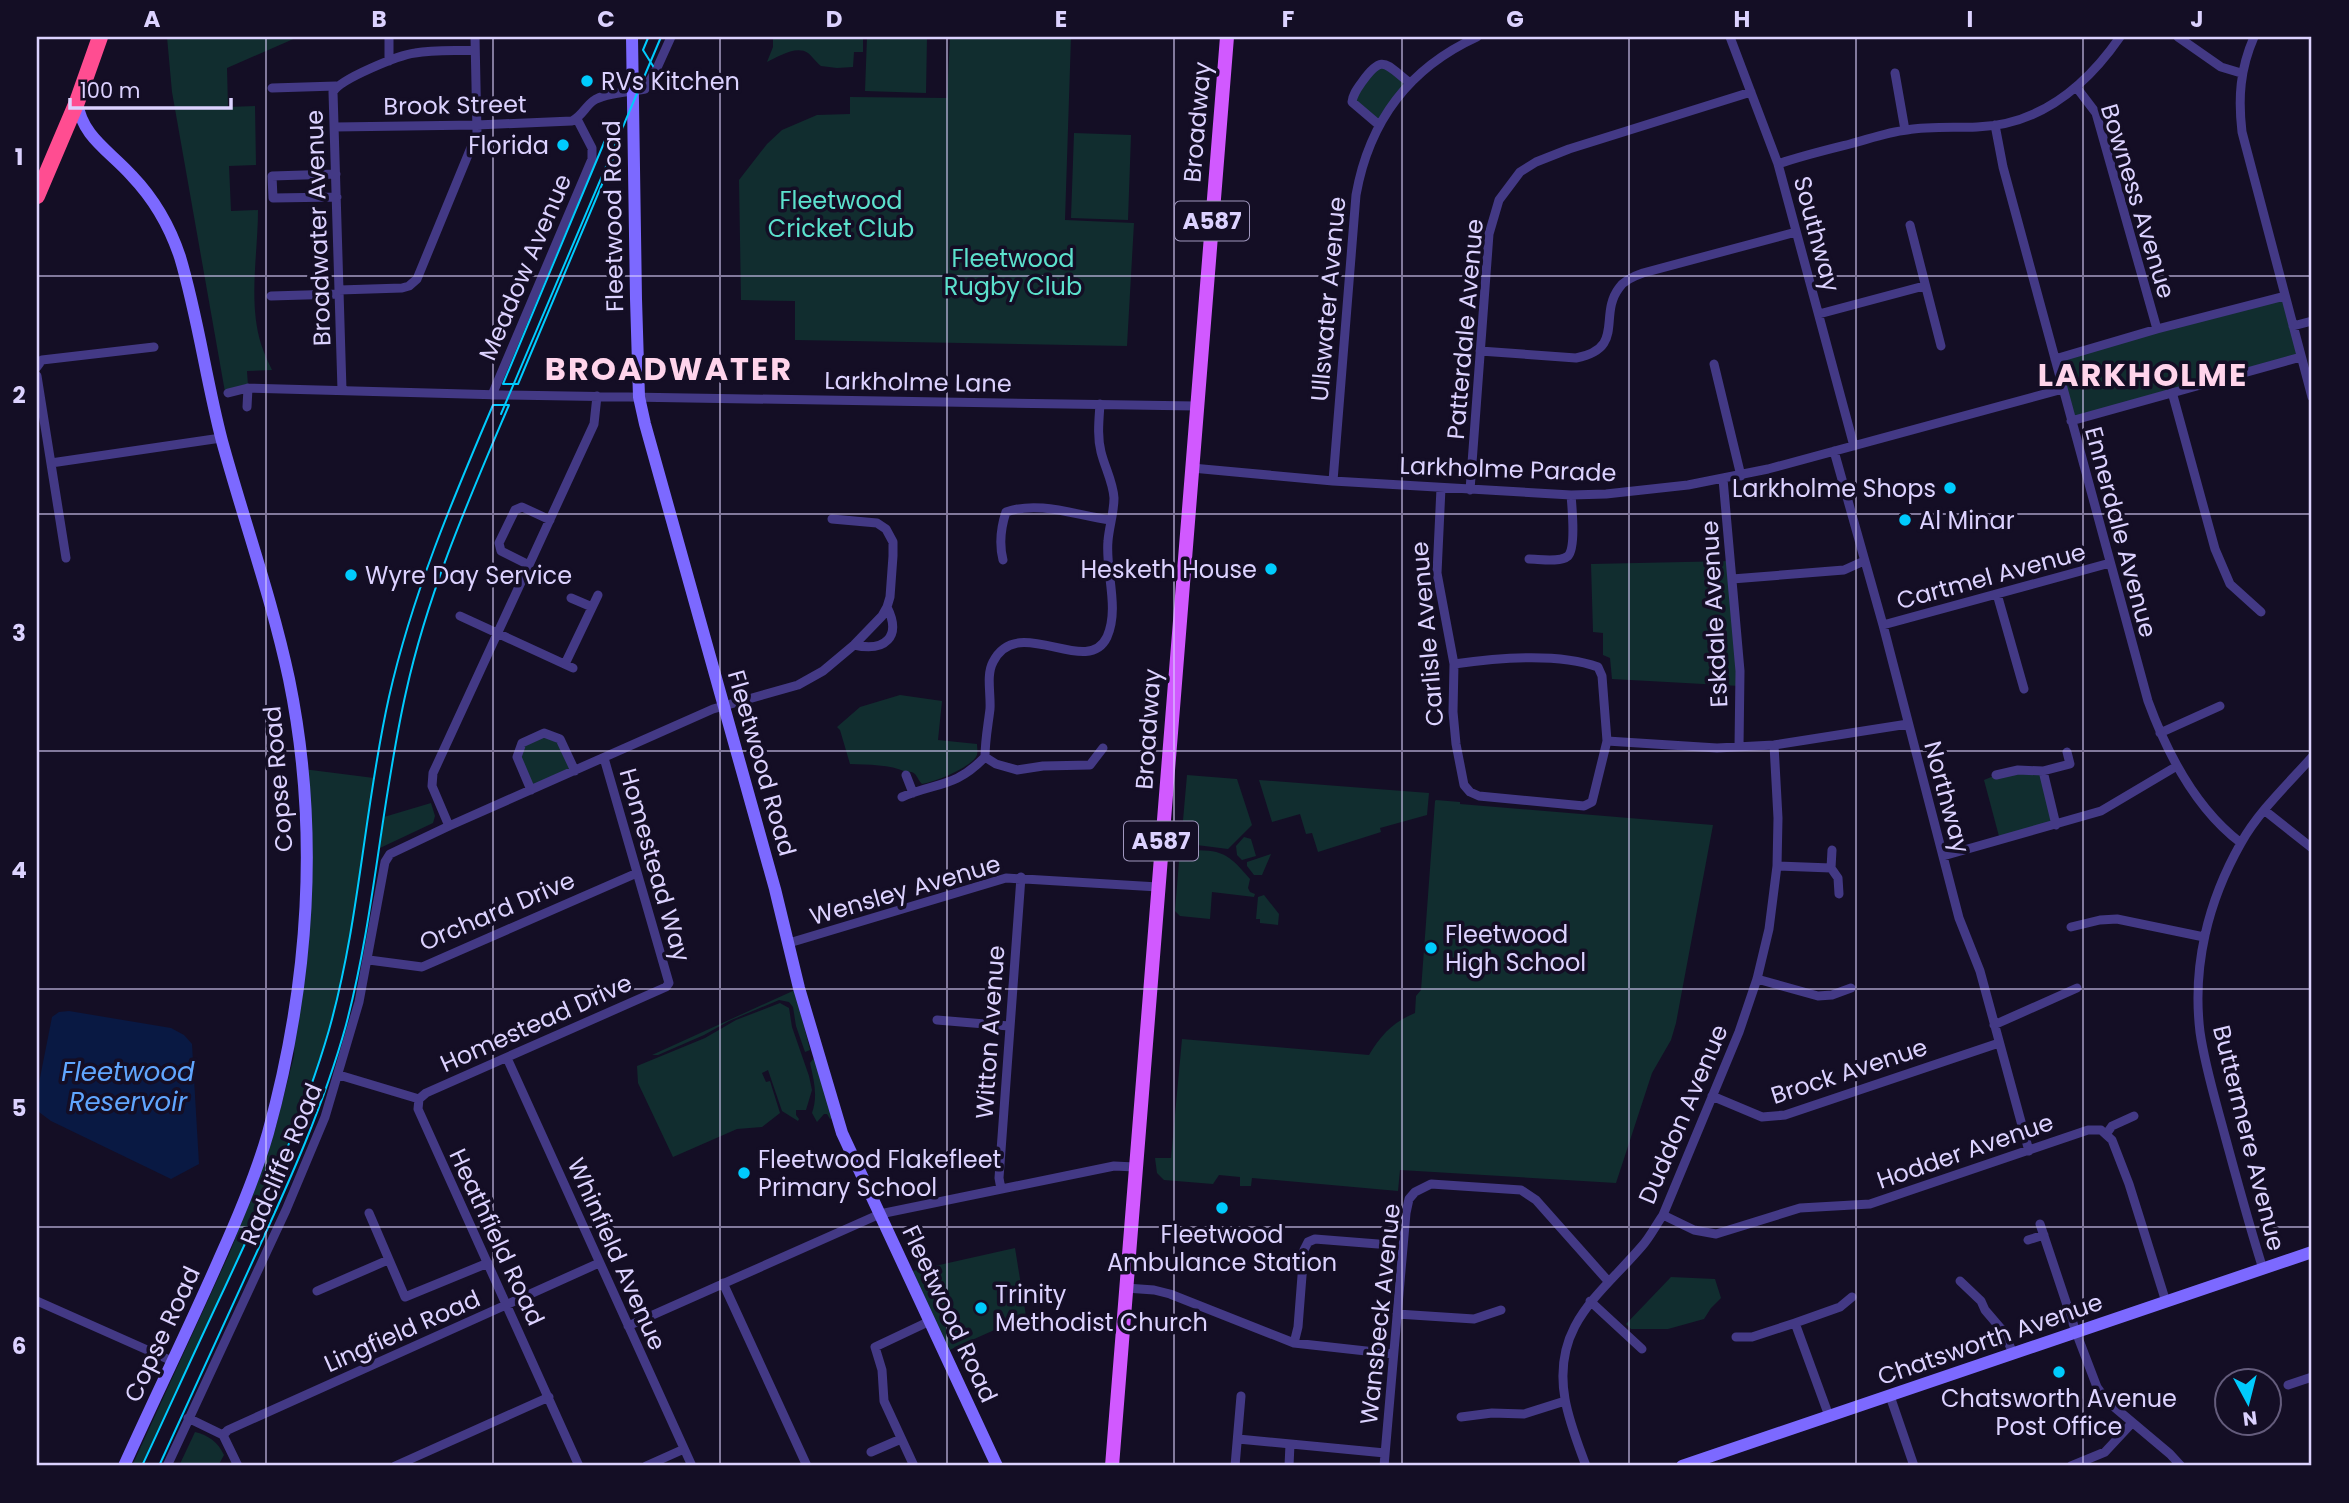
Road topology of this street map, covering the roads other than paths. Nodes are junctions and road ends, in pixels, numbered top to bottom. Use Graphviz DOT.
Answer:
graph roads {
  1 [pos="100,37"];
  2 [pos="389,37"];
  3 [pos="475,37"];
  4 [pos="632,37"];
  5 [pos="671,37"];
  6 [pos="1227,37"];
  7 [pos="1477,37"];
  8 [pos="1730,37"];
  9 [pos="2120,37"];
  10 [pos="2178,37"];
  11 [pos="2254,37"];
  12 [pos="475,50"];
  13 [pos="389,61"];
  14 [pos="2241,73"];
  15 [pos="1895,74"];
  16 [pos="1410,83"];
  17 [pos="336,86"];
  18 [pos="272,88"];
  19 [pos="2077,88"];
  20 [pos="632,92"];
  21 [pos="1751,92"];
  22 [pos="76,103"];
  23 [pos="576,119"];
  24 [pos="477,125"];
  25 [pos="1379,125"];
  26 [pos="1995,125"];
  27 [pos="335,127"];
  28 [pos="1905,130"];
  29 [pos="1778,164"];
  30 [pos="336,174"];
  31 [pos="37,196"];
  32 [pos="337,197"];
  33 [pos="1910,225"];
  34 [pos="1797,232"];
  35 [pos="1924,286"];
  36 [pos="339,292"];
  37 [pos="271,296"];
  38 [pos="2285,296"];
  39 [pos="1819,314"];
  40 [pos="2312,321"];
  41 [pos="2293,326"];
  42 [pos="2157,329"];
  43 [pos="1941,346"];
  44 [pos="154,348"];
  45 [pos="1480,351"];
  46 [pos="2301,356"];
  47 [pos="2055,359"];
  48 [pos="1714,364"];
  49 [pos="37,367"];
  50 [pos="37,376"];
  51 [pos="248,388"];
  52 [pos="2063,389"];
  53 [pos="342,390"];
  54 [pos="228,393"];
  55 [pos="2172,393"];
  56 [pos="492,395"];
  57 [pos="597,396"];
  58 [pos="639,397"];
  59 [pos="2312,397"];
  60 [pos="1100,404"];
  61 [pos="1196,406"];
  62 [pos="247,407"];
  63 [pos="2071,421"];
  64 [pos="221,438"];
  65 [pos="1854,446"];
  66 [pos="1834,451"];
  67 [pos="51,463"];
  68 [pos="1192,468"];
  69 [pos="1741,476"];
  70 [pos="1723,479"];
  71 [pos="1333,481"];
  72 [pos="1440,488"];
  73 [pos="1470,490"];
  74 [pos="1571,495"];
  75 [pos="832,519"];
  76 [pos="550,520"];
  77 [pos="1111,520"];
  78 [pos="66,558"];
  79 [pos="1529,559"];
  80 [pos="1003,560"];
  81 [pos="1864,561"];
  82 [pos="2110,563"];
  83 [pos="529,565"];
  84 [pos="1732,579"];
  85 [pos="1997,594"];
  86 [pos="598,595"];
  87 [pos="571,597"];
  88 [pos="592,607"];
  89 [pos="887,607"];
  90 [pos="2261,612"];
  91 [pos="460,616"];
  92 [pos="1883,625"];
  93 [pos="497,632"];
  94 [pos="854,645"];
  95 [pos="1454,664"];
  96 [pos="2024,689"];
  97 [pos="724,706"];
  98 [pos="2220,706"];
  99 [pos="1908,723"];
  100 [pos="2160,733"];
  101 [pos="1607,741"];
  102 [pos="1774,745"];
  103 [pos="1739,747"];
  104 [pos="1103,748"];
  105 [pos="2067,752"];
  106 [pos="985,757"];
  107 [pos="2312,757"];
  108 [pos="604,758"];
  109 [pos="1090,765"];
  110 [pos="2177,766"];
  111 [pos="575,771"];
  112 [pos="2043,771"];
  113 [pos="906,775"];
  114 [pos="1096,775"];
  115 [pos="1996,775"];
  116 [pos="531,790"];
  117 [pos="913,793"];
  118 [pos="902,797"];
  119 [pos="2264,810"];
  120 [pos="2056,825"];
  121 [pos="449,826"];
  122 [pos="2241,843"];
  123 [pos="2312,848"];
  124 [pos="1832,850"];
  125 [pos="1943,856"];
  126 [pos="1777,866"];
  127 [pos="1831,867"];
  128 [pos="637,873"];
  129 [pos="1021,877"];
  130 [pos="1158,887"];
  131 [pos="1839,894"];
  132 [pos="2071,927"];
  133 [pos="2204,937"];
  134 [pos="789,943"];
  135 [pos="369,960"];
  136 [pos="1757,979"];
  137 [pos="669,983"];
  138 [pos="1851,988"];
  139 [pos="2077,988"];
  140 [pos="937,1020"];
  141 [pos="1994,1025"];
  142 [pos="1009,1026"];
  143 [pos="1999,1043"];
  144 [pos="507,1058"];
  145 [pos="339,1075"];
  146 [pos="1712,1096"];
  147 [pos="419,1099"];
  148 [pos="2134,1116"];
  149 [pos="2107,1133"];
  150 [pos="2029,1150"];
  151 [pos="1135,1167"];
  152 [pos="1001,1189"];
  153 [pos="369,1213"];
  154 [pos="880,1214"];
  155 [pos="1663,1215"];
  156 [pos="2040,1224"];
  157 [pos="2044,1236"];
  158 [pos="2028,1240"];
  159 [pos="1378,1244"];
  160 [pos="2312,1252"];
  161 [pos="388,1260"];
  162 [pos="488,1263"];
  163 [pos="599,1264"];
  164 [pos="2263,1269"];
  165 [pos="1608,1281"];
  166 [pos="1960,1281"];
  167 [pos="723,1283"];
  168 [pos="1126,1288"];
  169 [pos="317,1291"];
  170 [pos="1852,1297"];
  171 [pos="37,1301"];
  172 [pos="1590,1301"];
  173 [pos="2166,1302"];
  174 [pos="508,1305"];
  175 [pos="1501,1310"];
  176 [pos="1397,1314"];
  177 [pos="930,1321"];
  178 [pos="1795,1323"];
  179 [pos="628,1326"];
  180 [pos="2076,1332"];
  181 [pos="1736,1337"];
  182 [pos="1294,1343"];
  183 [pos="1642,1349"];
  184 [pos="2013,1353"];
  185 [pos="1393,1354"];
  186 [pos="172,1361"];
  187 [pos="2312,1377"];
  188 [pos="2288,1385"];
  189 [pos="1241,1396"];
  190 [pos="1890,1396"];
  191 [pos="549,1397"];
  192 [pos="1565,1401"];
  193 [pos="1829,1416"];
  194 [pos="1461,1417"];
  195 [pos="188,1418"];
  196 [pos="2132,1423"];
  197 [pos="223,1435"];
  198 [pos="901,1438"];
  199 [pos="1238,1439"];
  200 [pos="1290,1444"];
  201 [pos="684,1449"];
  202 [pos="871,1452"];
  203 [pos="1385,1453"];
  204 [pos="1719,1460"];
  205 [pos="124,1466"];
  206 [pos="167,1466"];
  207 [pos="239,1466"];
  208 [pos="395,1466"];
  209 [pos="579,1466"];
  210 [pos="646,1466"];
  211 [pos="692,1466"];
  212 [pos="807,1466"];
  213 [pos="914,1466"];
  214 [pos="997,1466"];
  215 [pos="1112,1466"];
  216 [pos="1235,1466"];
  217 [pos="1289,1466"];
  218 [pos="1384,1466"];
  219 [pos="1586,1466"];
  220 [pos="1682,1466"];
  221 [pos="1914,1466"];
  222 [pos="2071,1466"];
  223 [pos="2181,1466"];
  1 -- 22 [label="highway"];
  2 -- 13 [label="street"];
  3 -- 12 [label="street"];
  4 -- 20 [label="street, Fleetwood Road"];
  5 -- 20 [label="street"];
  6 -- 61 [label="main road, Broadway / A587"];
  7 -- 16 [label="street, Ullswater Avenue"];
  8 -- 21 [label="street, Southway"];
  9 -- 19 [label="street"];
  10 -- 14 [label="street"];
  11 -- 14 [label="street"];
  12 -- 13 [label="street, Broadwater Avenue"];
  12 -- 24 [label="street"];
  13 -- 17 [label="street, Broadwater Avenue"];
  14 -- 38 [label="street"];
  15 -- 28 [label="street"];
  16 -- 25 [label="street, Ullswater Avenue"];
  16 -- 25 [label="street"];
  17 -- 18 [label="street"];
  17 -- 27 [label="street, Broadwater Avenue"];
  19 -- 26 [label="street"];
  19 -- 42 [label="street, Bowness Avenue"];
  20 -- 23 [label="street"];
  20 -- 58 [label="street, Fleetwood Road"];
  21 -- 29 [label="street, Southway"];
  21 -- 45 [label="street, Patterdale Avenue"];
  22 -- 31 [label="highway"];
  22 -- 64 [label="street, Copse Road"];
  23 -- 24 [label="street, Brook Street"];
  23 -- 56 [label="street, Meadow Avenue"];
  24 -- 27 [label="street, Brook Street"];
  24 -- 36 [label="street"];
  25 -- 71 [label="street, Ullswater Avenue"];
  26 -- 28 [label="street"];
  26 -- 47 [label="street, Ennerdale Avenue"];
  27 -- 30 [label="street, Broadwater Avenue"];
  28 -- 29 [label="street"];
  29 -- 34 [label="street, Southway"];
  30 -- 32 [label="street, Broadwater Avenue"];
  30 -- 32 [label="street"];
  32 -- 36 [label="street, Broadwater Avenue"];
  33 -- 35 [label="street"];
  34 -- 39 [label="street, Southway"];
  34 -- 45 [label="street"];
  35 -- 39 [label="street"];
  35 -- 43 [label="street"];
  36 -- 37 [label="street"];
  36 -- 53 [label="street, Broadwater Avenue"];
  38 -- 41 [label="street"];
  38 -- 42 [label="street"];
  39 -- 65 [label="street, Southway"];
  40 -- 41 [label="street"];
  41 -- 46 [label="street"];
  42 -- 47 [label="street"];
  44 -- 49 [label="street"];
  45 -- 73 [label="street, Patterdale Avenue"];
  46 -- 55 [label="street"];
  46 -- 59 [label="street"];
  47 -- 52 [label="street, Ennerdale Avenue"];
  48 -- 69 [label="street"];
  50 -- 67 [label="street"];
  51 -- 53 [label="street, Larkholme Lane"];
  51 -- 54 [label="street, Larkholme Lane"];
  51 -- 62 [label="street"];
  52 -- 63 [label="street, Ennerdale Avenue"];
  52 -- 65 [label="street, Larkholme Parade"];
  53 -- 56 [label="street, Larkholme Lane"];
  55 -- 63 [label="street"];
  55 -- 90 [label="street"];
  56 -- 57 [label="street, Larkholme Lane"];
  57 -- 58 [label="street, Larkholme Lane"];
  57 -- 76 [label="street"];
  58 -- 60 [label="street, Larkholme Lane"];
  58 -- 97 [label="street, Fleetwood Road"];
  60 -- 61 [label="street, Larkholme Lane"];
  60 -- 77 [label="street"];
  61 -- 68 [label="main road, Broadway / A587"];
  63 -- 82 [label="street, Ennerdale Avenue"];
  64 -- 67 [label="street"];
  64 -- 186 [label="street, Copse Road"];
  65 -- 66 [label="street, Larkholme Parade"];
  66 -- 69 [label="street, Larkholme Parade"];
  66 -- 81 [label="street, Northway"];
  67 -- 78 [label="street"];
  68 -- 71 [label="street, Larkholme Parade"];
  68 -- 130 [label="main road, Broadway / A587"];
  69 -- 70 [label="street, Larkholme Parade"];
  70 -- 74 [label="street, Larkholme Parade"];
  70 -- 84 [label="street, Eskdale Avenue"];
  71 -- 72 [label="street, Larkholme Parade"];
  72 -- 73 [label="street, Larkholme Parade"];
  72 -- 95 [label="street, Carlisle Avenue"];
  73 -- 74 [label="street, Larkholme Parade"];
  74 -- 79 [label="street"];
  75 -- 89 [label="street"];
  76 -- 83 [label="street"];
  76 -- 83 [label="street"];
  77 -- 80 [label="street"];
  77 -- 106 [label="street"];
  81 -- 84 [label="street"];
  81 -- 92 [label="street, Northway"];
  82 -- 85 [label="street, Cartmel Avenue"];
  82 -- 100 [label="street, Ennerdale Avenue"];
  83 -- 93 [label="street"];
  84 -- 103 [label="street, Eskdale Avenue"];
  85 -- 92 [label="street, Cartmel Avenue"];
  85 -- 96 [label="street"];
  86 -- 88 [label="street"];
  87 -- 88 [label="street"];
  88 -- 93 [label="street"];
  89 -- 94 [label="street"];
  89 -- 94 [label="street"];
  91 -- 93 [label="street"];
  92 -- 99 [label="street, Northway"];
  93 -- 121 [label="street"];
  94 -- 97 [label="street"];
  95 -- 101 [label="street"];
  95 -- 101 [label="street, Carlisle Avenue"];
  97 -- 108 [label="street"];
  97 -- 134 [label="street, Fleetwood Road"];
  98 -- 100 [label="street"];
  99 -- 102 [label="street"];
  99 -- 125 [label="street, Northway"];
  100 -- 110 [label="street, Ennerdale Avenue"];
  101 -- 103 [label="street"];
  102 -- 103 [label="street"];
  102 -- 126 [label="street, Duddon Avenue"];
  104 -- 109 [label="street"];
  105 -- 112 [label="street"];
  106 -- 109 [label="street"];
  106 -- 117 [label="street"];
  107 -- 119 [label="street, Buttermere Avenue"];
  108 -- 111 [label="street"];
  108 -- 128 [label="street, Homestead Way"];
  109 -- 114 [label="street"];
  110 -- 120 [label="street"];
  110 -- 122 [label="street, Ennerdale Avenue"];
  111 -- 116 [label="street"];
  111 -- 116 [label="street"];
  112 -- 115 [label="street"];
  112 -- 120 [label="street"];
  113 -- 117 [label="street"];
  116 -- 121 [label="street"];
  117 -- 118 [label="street"];
  119 -- 122 [label="street, Buttermere Avenue"];
  119 -- 123 [label="street"];
  120 -- 125 [label="street"];
  121 -- 135 [label="street, Radcliffe Road"];
  122 -- 133 [label="street, Buttermere Avenue"];
  124 -- 127 [label="street"];
  125 -- 141 [label="street, Northway"];
  126 -- 127 [label="street"];
  126 -- 136 [label="street, Duddon Avenue"];
  127 -- 131 [label="street"];
  128 -- 135 [label="street, Orchard Drive"];
  128 -- 137 [label="street, Homestead Way"];
  129 -- 130 [label="street, Wensley Avenue"];
  129 -- 134 [label="street, Wensley Avenue"];
  129 -- 142 [label="street, Witton Avenue"];
  130 -- 151 [label="main road, Broadway / A587"];
  132 -- 133 [label="street"];
  133 -- 164 [label="street, Buttermere Avenue"];
  134 -- 154 [label="street, Fleetwood Road"];
  135 -- 145 [label="street, Radcliffe Road"];
  136 -- 138 [label="street"];
  136 -- 146 [label="street, Duddon Avenue"];
  137 -- 144 [label="street, Homestead Drive"];
  139 -- 141 [label="street"];
  140 -- 142 [label="street"];
  141 -- 143 [label="street, Northway"];
  142 -- 152 [label="street, Witton Avenue"];
  143 -- 146 [label="street, Brock Avenue"];
  143 -- 150 [label="street, Northway"];
  144 -- 147 [label="street, Homestead Drive"];
  144 -- 163 [label="street, Whinfield Avenue"];
  145 -- 147 [label="street"];
  145 -- 195 [label="street, Radcliffe Road"];
  146 -- 155 [label="street, Duddon Avenue"];
  147 -- 162 [label="street, Heathfield Road"];
  148 -- 149 [label="street"];
  149 -- 150 [label="street, Hodder Avenue"];
  149 -- 173 [label="street"];
  150 -- 155 [label="street, Hodder Avenue"];
  151 -- 152 [label="street"];
  151 -- 168 [label="main road, Broadway / A587"];
  152 -- 154 [label="street"];
  153 -- 161 [label="street"];
  154 -- 167 [label="street"];
  154 -- 177 [label="street, Fleetwood Road"];
  155 -- 165 [label="street, Duddon Avenue"];
  156 -- 157 [label="street"];
  157 -- 158 [label="street"];
  157 -- 180 [label="street"];
  159 -- 182 [label="street"];
  160 -- 164 [label="street, Chatsworth Avenue"];
  161 -- 162 [label="street"];
  161 -- 169 [label="street"];
  162 -- 174 [label="street, Heathfield Road"];
  163 -- 174 [label="street, Lingfield Road"];
  163 -- 179 [label="street, Whinfield Avenue"];
  164 -- 173 [label="street, Chatsworth Avenue"];
  165 -- 172 [label="street, Duddon Avenue"];
  165 -- 176 [label="street, Wansbeck Avenue"];
  166 -- 184 [label="street"];
  167 -- 179 [label="street"];
  167 -- 212 [label="street"];
  168 -- 182 [label="street"];
  168 -- 215 [label="main road, Broadway / A587"];
  170 -- 178 [label="street"];
  171 -- 186 [label="street"];
  172 -- 183 [label="street"];
  172 -- 192 [label="street, Duddon Avenue"];
  173 -- 180 [label="street, Chatsworth Avenue"];
  174 -- 191 [label="street, Heathfield Road"];
  174 -- 197 [label="street, Lingfield Road"];
  175 -- 176 [label="street"];
  176 -- 185 [label="street, Wansbeck Avenue"];
  177 -- 198 [label="street"];
  177 -- 214 [label="street, Fleetwood Road"];
  178 -- 181 [label="street"];
  178 -- 193 [label="street"];
  179 -- 201 [label="street, Whinfield Avenue"];
  180 -- 184 [label="street, Chatsworth Avenue"];
  180 -- 196 [label="street"];
  182 -- 185 [label="street"];
  184 -- 190 [label="street, Chatsworth Avenue"];
  185 -- 203 [label="street, Wansbeck Avenue"];
  186 -- 205 [label="street, Copse Road"];
  187 -- 188 [label="street"];
  189 -- 199 [label="street"];
  190 -- 193 [label="street, Chatsworth Avenue"];
  190 -- 221 [label="street"];
  191 -- 208 [label="street"];
  191 -- 209 [label="street, Heathfield Road"];
  192 -- 194 [label="street"];
  192 -- 219 [label="street, Duddon Avenue"];
  193 -- 204 [label="street, Chatsworth Avenue"];
  195 -- 197 [label="street"];
  195 -- 206 [label="street, Radcliffe Road"];
  196 -- 222 [label="street"];
  196 -- 223 [label="street"];
  197 -- 207 [label="street"];
  198 -- 202 [label="street"];
  198 -- 213 [label="street"];
  199 -- 200 [label="street"];
  199 -- 216 [label="street"];
  200 -- 203 [label="street"];
  200 -- 217 [label="street"];
  201 -- 210 [label="street"];
  201 -- 211 [label="street, Whinfield Avenue"];
  203 -- 218 [label="street, Wansbeck Avenue"];
  204 -- 220 [label="street, Chatsworth Avenue"];
}
